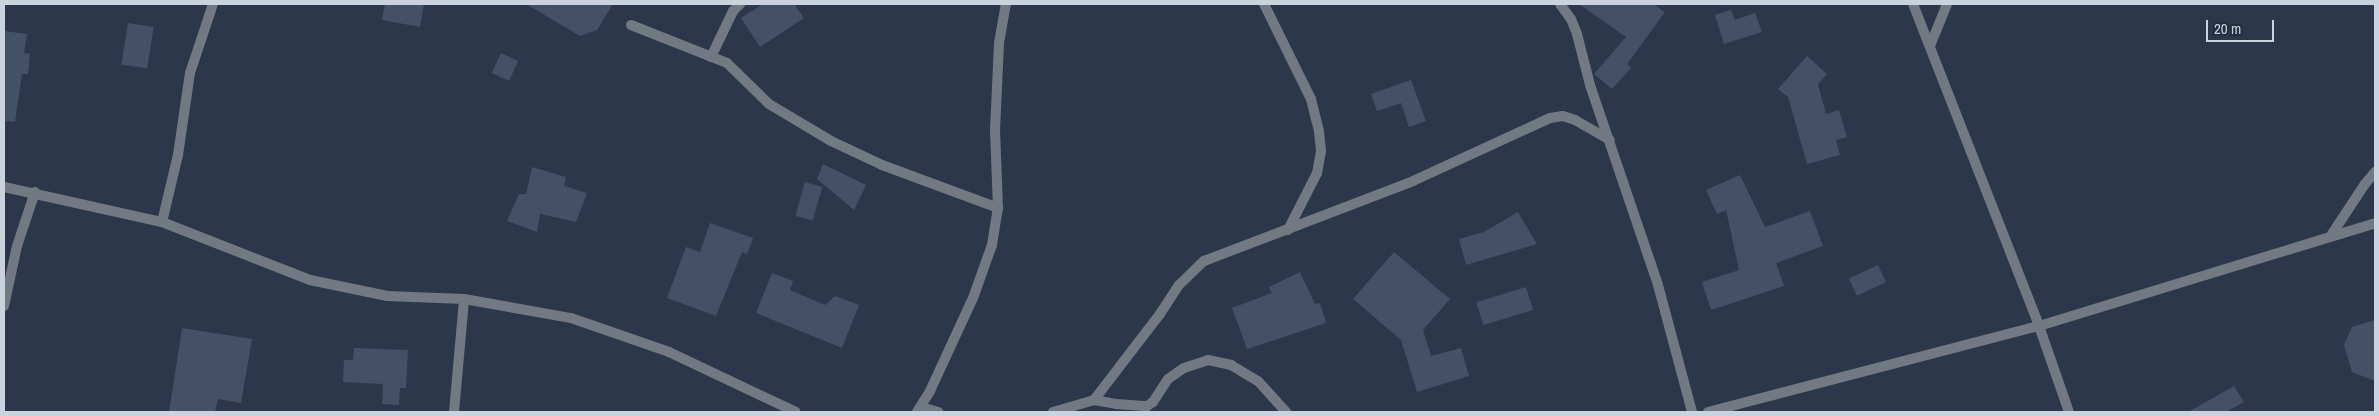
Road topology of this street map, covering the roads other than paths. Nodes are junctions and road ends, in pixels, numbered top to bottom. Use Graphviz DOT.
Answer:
graph roads {
  1 [pos="213,4"];
  2 [pos="740,4"];
  3 [pos="1006,4"];
  4 [pos="1264,4"];
  5 [pos="1560,4"];
  6 [pos="1913,4"];
  7 [pos="1947,4"];
  8 [pos="631,25"];
  9 [pos="1930,46"];
  10 [pos="712,57"];
  11 [pos="1610,140"];
  12 [pos="2375,172"];
  13 [pos="4,186"];
  14 [pos="35,192"];
  15 [pos="998,208"];
  16 [pos="162,222"];
  17 [pos="2375,223"];
  18 [pos="1288,230"];
  19 [pos="2330,236"];
  20 [pos="464,298"];
  21 [pos="4,306"];
  22 [pos="2039,326"];
  23 [pos="1094,400"];
  24 [pos="919,410"];
  25 [pos="454,412"];
  26 [pos="796,412"];
  27 [pos="938,412"];
  28 [pos="1053,412"];
  29 [pos="1286,412"];
  30 [pos="1692,412"];
  31 [pos="1708,412"];
  32 [pos="2069,412"];
  1 -- 16 [label="street"];
  2 -- 10 [label="street"];
  3 -- 15 [label="street"];
  4 -- 18 [label="street"];
  5 -- 11 [label="street"];
  6 -- 9 [label="street"];
  7 -- 9 [label="street"];
  8 -- 10 [label="street"];
  9 -- 22 [label="street"];
  10 -- 15 [label="street"];
  11 -- 18 [label="street"];
  11 -- 30 [label="street"];
  12 -- 19 [label="street"];
  13 -- 14 [label="street"];
  14 -- 16 [label="street"];
  14 -- 21 [label="street"];
  15 -- 24 [label="street"];
  16 -- 20 [label="street"];
  17 -- 19 [label="street"];
  18 -- 23 [label="street"];
  19 -- 22 [label="street"];
  20 -- 25 [label="street"];
  20 -- 26 [label="street"];
  22 -- 31 [label="street"];
  22 -- 32 [label="street"];
  23 -- 28 [label="street"];
  23 -- 29 [label="street"];
  24 -- 27 [label="street"];
}
